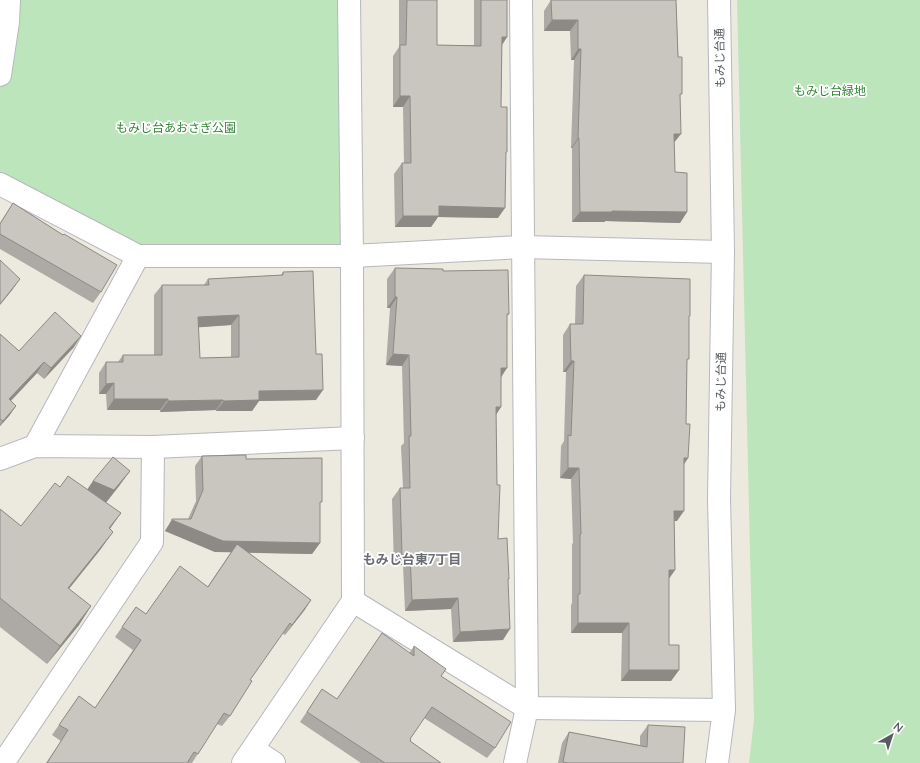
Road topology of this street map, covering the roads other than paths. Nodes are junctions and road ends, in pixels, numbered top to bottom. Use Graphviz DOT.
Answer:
graph roads {
  1 [pos="9,0"];
  2 [pos="349,0"];
  3 [pos="521,0"];
  4 [pos="719,0"];
  5 [pos="0,75"];
  6 [pos="0,184"];
  7 [pos="522,247"];
  8 [pos="723,252"];
  9 [pos="138,256"];
  10 [pos="352,256"];
  11 [pos="353,438"];
  12 [pos="35,446"];
  13 [pos="153,447"];
  14 [pos="0,459"];
  15 [pos="353,601"];
  16 [pos="526,708"];
  17 [pos="724,710"];
  18 [pos="248,756"];
  19 [pos="3,763"];
  20 [pos="274,763"];
  21 [pos="514,763"];
  22 [pos="718,763"];
  1 -- 5 [label="street"];
  2 -- 10 [label="street"];
  3 -- 7 [label="street"];
  4 -- 8 [label="street, もみじ台通"];
  6 -- 9 [label="street"];
  7 -- 8 [label="street"];
  7 -- 10 [label="street"];
  7 -- 16 [label="street"];
  8 -- 17 [label="street, もみじ台通"];
  9 -- 10 [label="street"];
  9 -- 12 [label="street"];
  10 -- 11 [label="street"];
  11 -- 13 [label="street"];
  11 -- 15 [label="street"];
  12 -- 13 [label="street"];
  12 -- 14 [label="street"];
  13 -- 19 [label="street"];
  15 -- 16 [label="street"];
  15 -- 18 [label="street"];
  16 -- 17 [label="street"];
  16 -- 21 [label="street"];
  17 -- 22 [label="street, もみじ台通"];
  18 -- 20 [label="street"];
}
